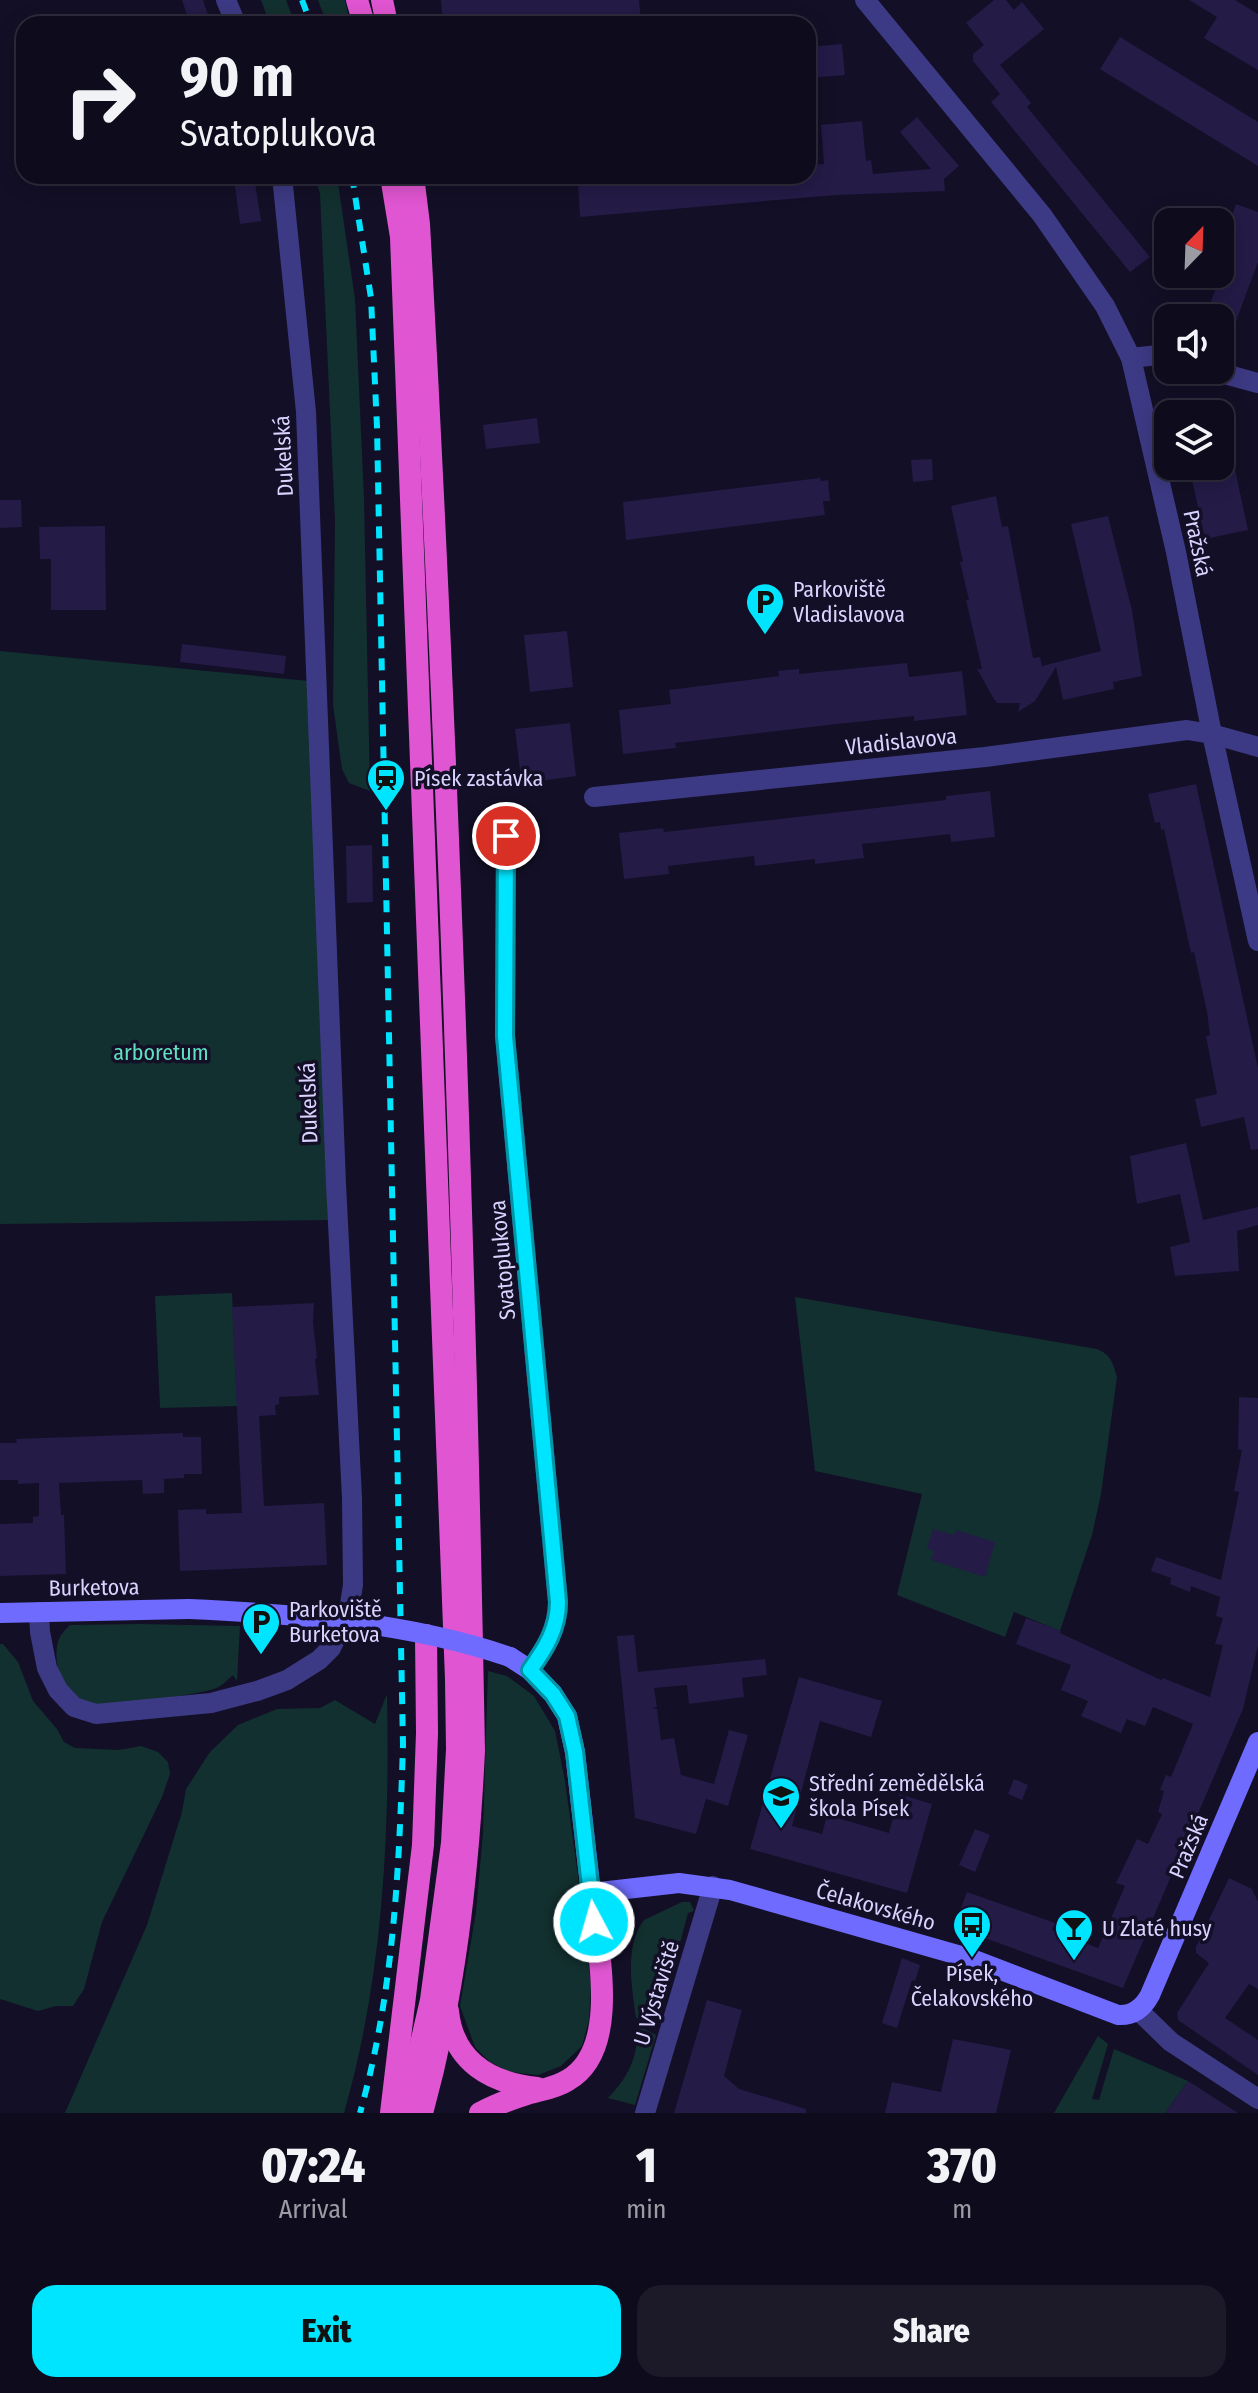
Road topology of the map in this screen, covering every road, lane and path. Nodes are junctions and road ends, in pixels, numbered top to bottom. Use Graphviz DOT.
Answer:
graph roads {
  1 [pos="865,0"];
  2 [pos="283,184"];
  3 [pos="392,184"];
  4 [pos="414,184"];
  5 [pos="1154,355"];
  6 [pos="1131,358"];
  7 [pos="1234,376"];
  8 [pos="1258,383"];
  9 [pos="1212,734"];
  10 [pos="1258,747"];
  11 [pos="594,797"];
  12 [pos="506,836"];
  13 [pos="1258,941"];
  14 [pos="39,1612"];
  15 [pos="0,1613"];
  16 [pos="426,1635"];
  17 [pos="530,1670"];
  18 [pos="1258,1742"];
  19 [pos="713,1886"];
  20 [pos="591,1893"];
  21 [pos="448,2006"];
  22 [pos="1138,2010"];
  23 [pos="547,2089"];
  24 [pos="1258,2099"];
  25 [pos="391,2113"];
  26 [pos="405,2113"];
  27 [pos="422,2113"];
  28 [pos="480,2113"];
  29 [pos="645,2113"];
  1 -- 6 [label="street, Pražská"];
  2 -- 14 [label="street, Dukelská"];
  3 -- 26 [label="highway"];
  4 -- 21 [label="highway"];
  5 -- 6 [label="street"];
  6 -- 9 [label="street, Pražská"];
  7 -- 8 [label="street"];
  9 -- 10 [label="street, Vladislavova"];
  9 -- 11 [label="street, Vladislavova"];
  9 -- 13 [label="street, Pražská"];
  12 -- 17 [label="street, Svatoplukova"];
  14 -- 15 [label="main road, Burketova"];
  14 -- 16 [label="main road, Burketova, bridge"];
  16 -- 17 [label="main road, Burketova, bridge"];
  16 -- 25 [label="highway"];
  17 -- 20 [label="main road, Burketova"];
  18 -- 22 [label="main road, Pražská"];
  19 -- 20 [label="main road, Čelakovského"];
  19 -- 22 [label="main road, Čelakovského"];
  19 -- 29 [label="street, U Výstaviště"];
  20 -- 23 [label="highway"];
  21 -- 23 [label="highway"];
  21 -- 27 [label="highway"];
  22 -- 24 [label="street"];
  23 -- 28 [label="highway"];
}
